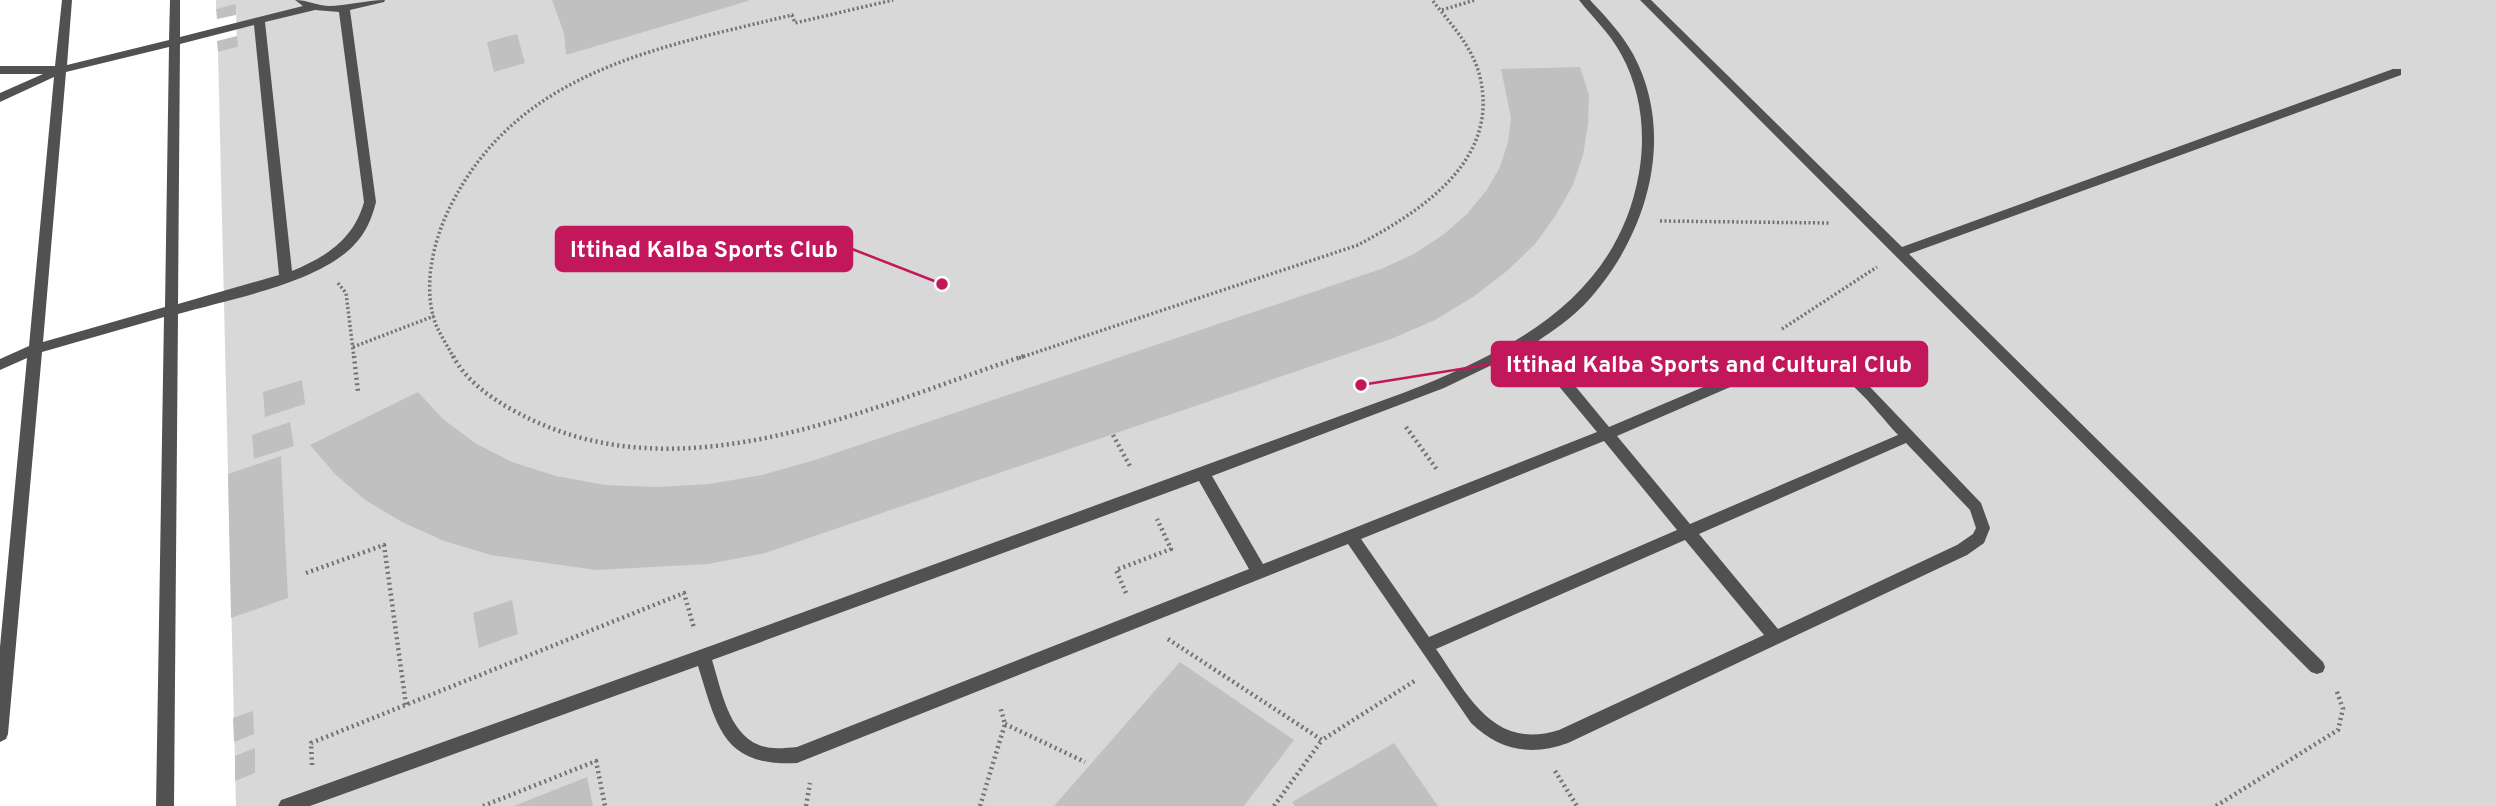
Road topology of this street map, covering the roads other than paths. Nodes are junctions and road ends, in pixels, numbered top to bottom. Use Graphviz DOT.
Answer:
graph roads {
  1 [pos="67,0"];
  2 [pos="175,0"];
  3 [pos="300,0"];
  4 [pos="380,0"];
  5 [pos="1584,0"];
  6 [pos="1645,0"];
  7 [pos="313,7"];
  8 [pos="344,8"];
  9 [pos="259,20"];
  10 [pos="174,41"];
  11 [pos="0,70"];
  12 [pos="61,70"];
  13 [pos="2397,72"];
  14 [pos="0,98"];
  15 [pos="1899,253"];
  16 [pos="286,278"];
  17 [pos="171,311"];
  18 [pos="1529,340"];
  19 [pos="35,349"];
  20 [pos="0,353"];
  21 [pos="0,365"];
  22 [pos="1606,434"];
  23 [pos="1909,436"];
  24 [pos="1203,474"];
  25 [pos="1688,532"];
  26 [pos="1351,536"];
  27 [pos="1259,572"];
  28 [pos="1775,637"];
  29 [pos="1425,646"];
  30 [pos="703,656"];
  31 [pos="2317,667"];
  32 [pos="0,734"];
  33 [pos="165,806"];
  34 [pos="287,806"];
  1 -- 12 [label="lane"];
  2 -- 10 [label="lane"];
  3 -- 7 [label="lane"];
  4 -- 8 [label="lane"];
  5 -- 18 [label="lane"];
  6 -- 15 [label="lane"];
  7 -- 8 [label="lane"];
  7 -- 9 [label="lane"];
  8 -- 16 [label="lane"];
  9 -- 10 [label="lane"];
  9 -- 16 [label="lane"];
  10 -- 12 [label="lane"];
  10 -- 17 [label="lane"];
  11 -- 12 [label="lane"];
  12 -- 14 [label="lane"];
  12 -- 19 [label="lane"];
  13 -- 15 [label="lane"];
  15 -- 31 [label="lane"];
  16 -- 17 [label="lane"];
  17 -- 19 [label="lane"];
  17 -- 33 [label="lane"];
  18 -- 22 [label="lane"];
  18 -- 24 [label="lane"];
  19 -- 20 [label="lane"];
  19 -- 21 [label="lane"];
  19 -- 32 [label="lane"];
  22 -- 23 [label="lane"];
  22 -- 25 [label="lane"];
  22 -- 26 [label="lane"];
  23 -- 25 [label="lane"];
  23 -- 28 [label="lane"];
  24 -- 27 [label="lane"];
  24 -- 30 [label="lane"];
  25 -- 28 [label="lane"];
  25 -- 29 [label="lane"];
  26 -- 27 [label="lane"];
  26 -- 29 [label="lane"];
  27 -- 30 [label="lane"];
  28 -- 29 [label="lane"];
  30 -- 34 [label="lane"];
}
